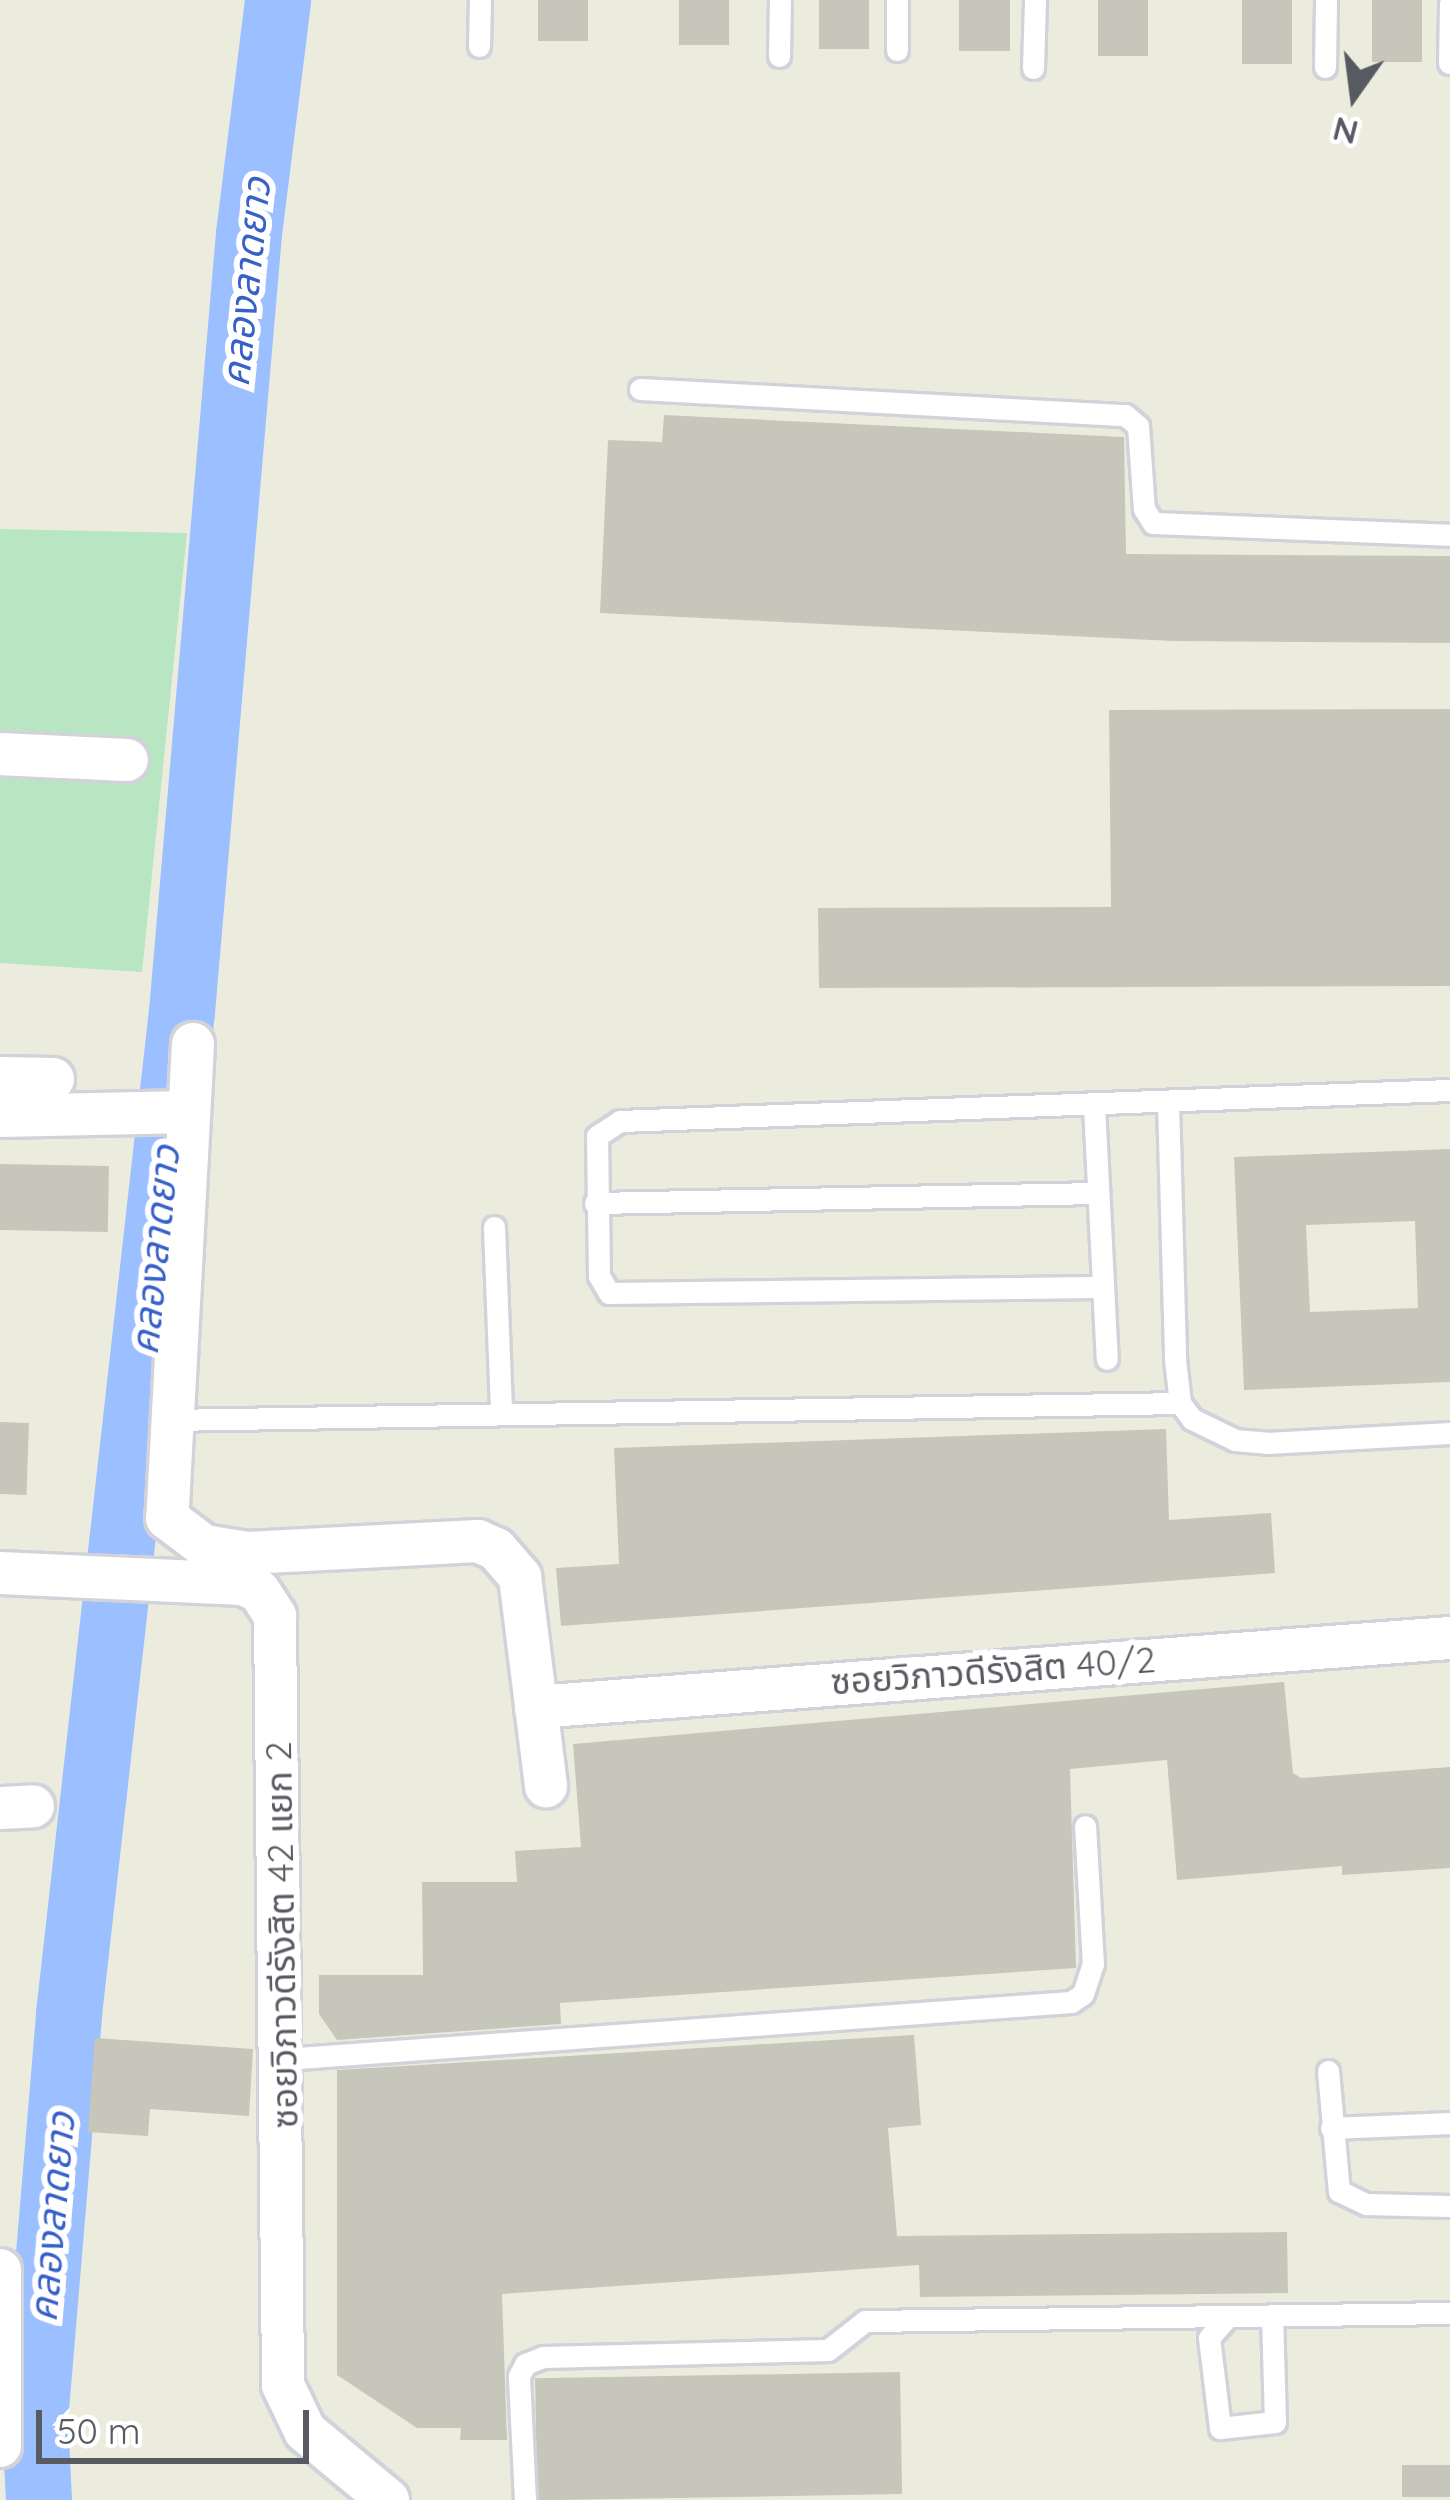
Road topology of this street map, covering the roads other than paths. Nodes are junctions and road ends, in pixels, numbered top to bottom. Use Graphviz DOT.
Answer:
graph roads {
  1 [pos="480,0"];
  2 [pos="780,0"];
  3 [pos="897,0"];
  4 [pos="1035,0"];
  5 [pos="1326,0"];
  6 [pos="1450,3"];
  7 [pos="479,46"];
  8 [pos="897,50"];
  9 [pos="779,56"];
  10 [pos="1449,63"];
  11 [pos="1034,68"];
  12 [pos="1325,68"];
  13 [pos="640,389"];
  14 [pos="1450,536"];
  15 [pos="0,754"];
  16 [pos="127,760"];
  17 [pos="194,1044"];
  18 [pos="0,1078"];
  19 [pos="53,1078"];
  20 [pos="1450,1090"];
  21 [pos="1168,1102"];
  22 [pos="1094,1106"];
  23 [pos="182,1113"];
  24 [pos="0,1116"];
  25 [pos="1098,1193"];
  26 [pos="595,1203"];
  27 [pos="494,1227"];
  28 [pos="1103,1287"];
  29 [pos="1107,1359"];
  30 [pos="1180,1403"];
  31 [pos="501,1411"];
  32 [pos="168,1420"];
  33 [pos="1450,1433"];
  34 [pos="0,1573"];
  35 [pos="1450,1638"];
  36 [pos="536,1707"];
  37 [pos="546,1786"];
  38 [pos="1085,1826"];
  39 [pos="284,2059"];
  40 [pos="1328,2072"];
  41 [pos="1450,2123"];
  42 [pos="1331,2128"];
  43 [pos="1450,2206"];
  44 [pos="0,2270"];
  45 [pos="1450,2313"];
  46 [pos="1272,2315"];
  47 [pos="1228,2316"];
  48 [pos="0,2446"];
  49 [pos="388,2500"];
  50 [pos="524,2500"];
  1 -- 7 [label="lane"];
  2 -- 9 [label="lane"];
  3 -- 8 [label="lane"];
  4 -- 11 [label="lane"];
  5 -- 12 [label="lane"];
  6 -- 10 [label="lane"];
  13 -- 14 [label="lane"];
  15 -- 16 [label="street"];
  17 -- 23 [label="street"];
  18 -- 19 [label="street"];
  20 -- 21 [label="lane"];
  21 -- 22 [label="lane"];
  21 -- 30 [label="lane"];
  22 -- 25 [label="lane"];
  22 -- 26 [label="lane"];
  23 -- 24 [label="street"];
  23 -- 32 [label="street"];
  25 -- 26 [label="lane"];
  25 -- 28 [label="lane"];
  26 -- 28 [label="lane"];
  27 -- 31 [label="lane"];
  28 -- 29 [label="lane"];
  30 -- 31 [label="lane"];
  30 -- 33 [label="lane"];
  31 -- 32 [label="lane"];
  32 -- 36 [label="street"];
  34 -- 39 [label="street, ซอยวิภาวดีรังสิต 42 แยก 2"];
  35 -- 36 [label="street, ซอยวิภาวดีรังสิต 40/2"];
  36 -- 37 [label="street"];
  38 -- 39 [label="lane"];
  39 -- 49 [label="street, ซอยวิภาวดีรังสิต 42 แยก 2"];
  40 -- 42 [label="lane"];
  41 -- 42 [label="lane"];
  42 -- 43 [label="lane"];
  44 -- 48 [label="street"];
  45 -- 46 [label="lane"];
  46 -- 47 [label="lane"];
  46 -- 47 [label="lane"];
  47 -- 50 [label="lane"];
}
